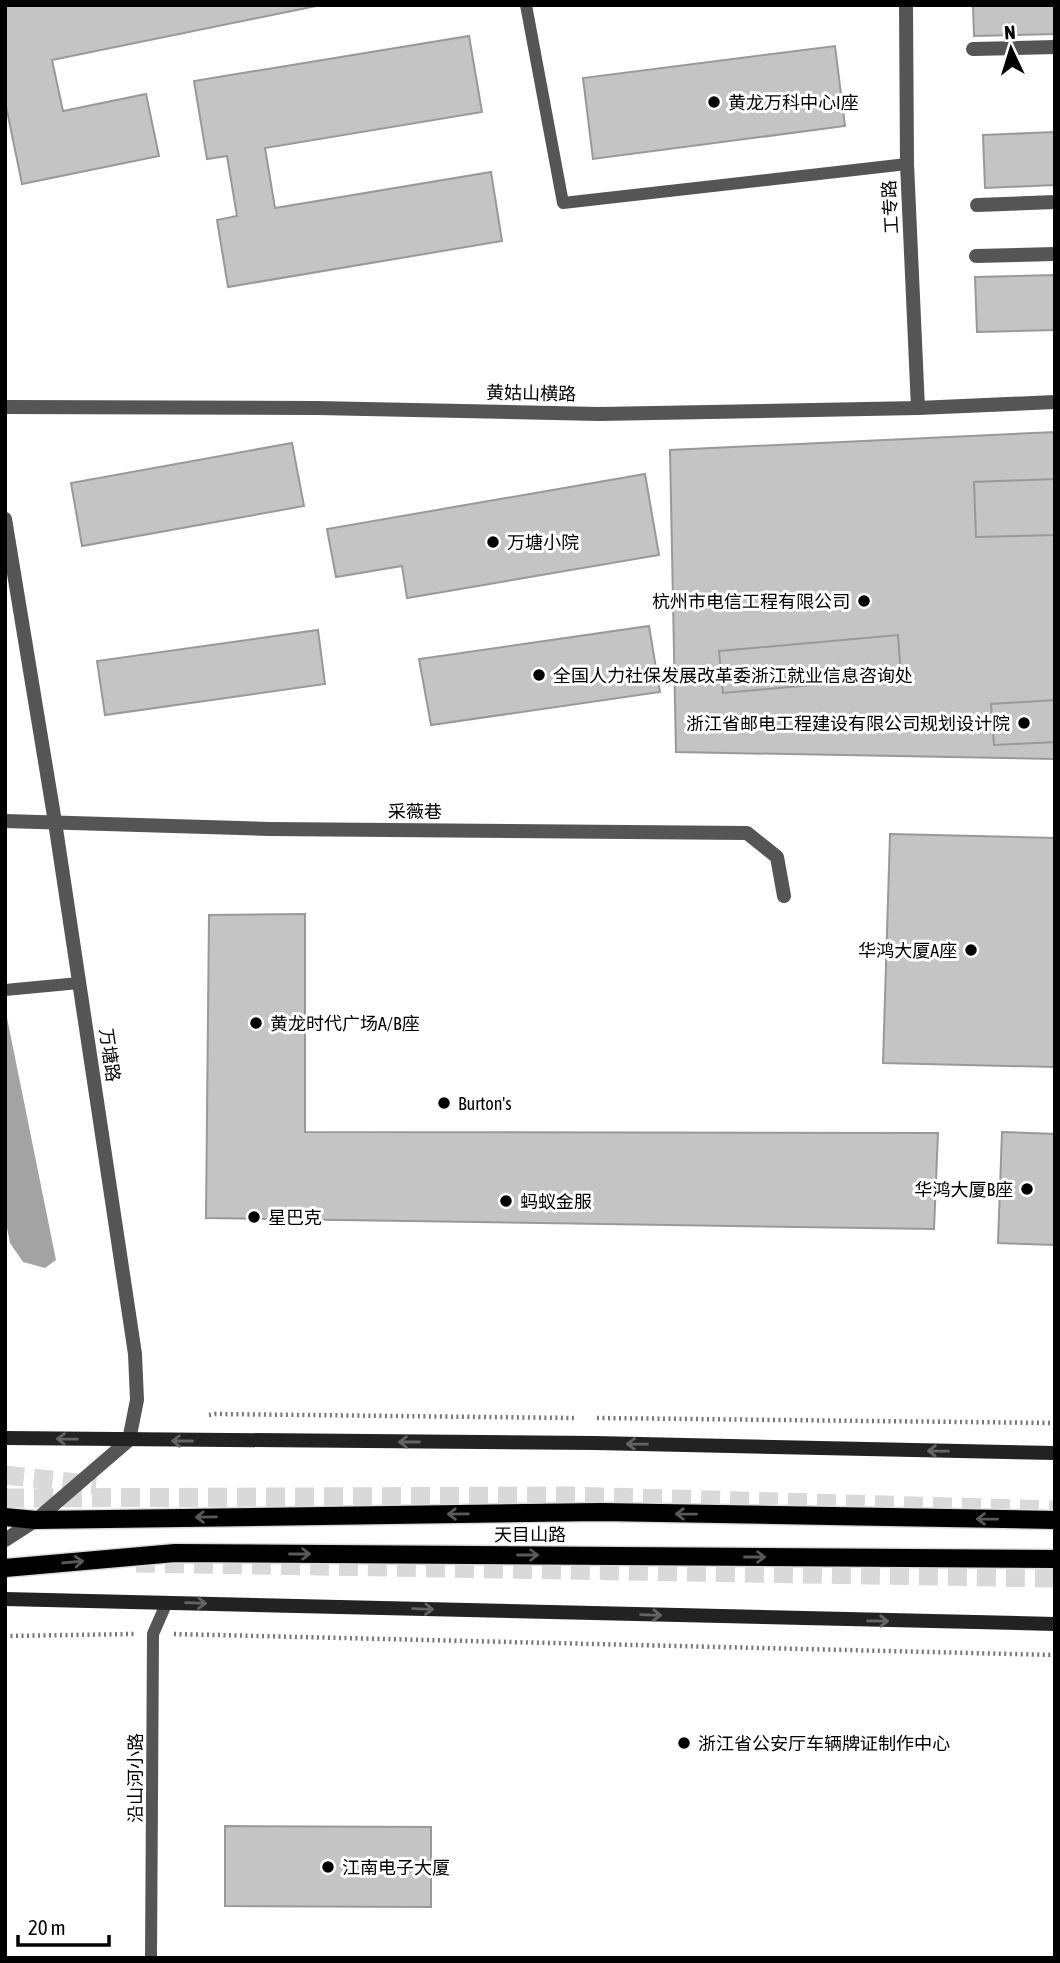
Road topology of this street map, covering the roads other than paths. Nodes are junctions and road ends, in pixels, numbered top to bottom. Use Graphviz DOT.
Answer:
graph roads {
  1 [pos="526,5"];
  2 [pos="906,5"];
  3 [pos="1055,47"];
  4 [pos="973,49"];
  5 [pos="907,164"];
  6 [pos="1055,202"];
  7 [pos="977,205"];
  8 [pos="1055,254"];
  9 [pos="976,256"];
  10 [pos="1055,402"];
  11 [pos="5,407"];
  12 [pos="918,408"];
  13 [pos="5,519"];
  14 [pos="5,821"];
  15 [pos="55,822"];
  16 [pos="784,896"];
  17 [pos="79,983"];
  18 [pos="5,990"];
  19 [pos="5,1438"];
  20 [pos="129,1440"];
  21 [pos="1055,1454"];
  22 [pos="5,1517"];
  23 [pos="36,1520"];
  24 [pos="1055,1520"];
  25 [pos="5,1540"];
  26 [pos="1055,1559"];
  27 [pos="5,1568"];
  28 [pos="5,1599"];
  29 [pos="167,1602"];
  30 [pos="1055,1624"];
  31 [pos="151,1958"];
  1 -- 5 [label="lane"];
  2 -- 5 [label="street, 工专路"];
  3 -- 4 [label="street"];
  5 -- 12 [label="street, 工专路"];
  6 -- 7 [label="street"];
  8 -- 9 [label="street"];
  10 -- 12 [label="street, 黄姑山横路"];
  11 -- 12 [label="street, 黄姑山横路"];
  13 -- 15 [label="street, 万塘路"];
  14 -- 15 [label="street, 采薇巷"];
  15 -- 16 [label="street, 采薇巷"];
  15 -- 17 [label="street, 万塘路"];
  17 -- 18 [label="lane"];
  17 -- 20 [label="street, 万塘路"];
  20 -- 19 [label="main road, one-way"];
  21 -- 20 [label="main road, one-way"];
  20 -- 23 [label="street"];
  22 -- 23 [label="main road, 天目山路"];
  24 -- 23 [label="main road, 天目山路, one-way"];
  23 -- 25 [label="street"];
  27 -- 26 [label="main road, 天目山路, one-way"];
  28 -- 29 [label="main road"];
  29 -- 30 [label="main road, one-way"];
  29 -- 31 [label="lane, 沿山河小路"];
}
